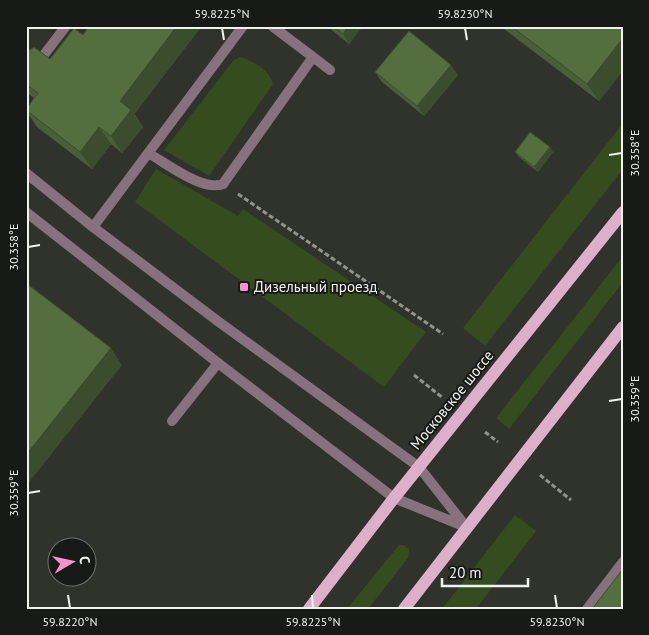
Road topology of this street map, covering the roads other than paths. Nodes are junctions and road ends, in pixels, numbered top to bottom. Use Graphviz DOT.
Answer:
graph roads {
  1 [pos="66,26"];
  2 [pos="243,26"];
  3 [pos="272,26"];
  4 [pos="313,57"];
  5 [pos="40,60"];
  6 [pos="330,70"];
  7 [pos="148,152"];
  8 [pos="26,173"];
  9 [pos="26,212"];
  10 [pos="623,212"];
  11 [pos="93,227"];
  12 [pos="623,327"];
  13 [pos="218,364"];
  14 [pos="172,421"];
  15 [pos="419,467"];
  16 [pos="394,498"];
  17 [pos="467,528"];
  18 [pos="623,562"];
  19 [pos="309,609"];
  20 [pos="404,609"];
  21 [pos="587,609"];
  1 -- 5 [label="street"];
  2 -- 7 [label="street"];
  3 -- 4 [label="street"];
  4 -- 6 [label="street"];
  4 -- 7 [label="street"];
  7 -- 11 [label="street"];
  8 -- 11 [label="street"];
  9 -- 13 [label="street"];
  10 -- 15 [label="main road, Московское шоссе"];
  11 -- 15 [label="street"];
  12 -- 17 [label="main road"];
  13 -- 14 [label="street"];
  13 -- 16 [label="street"];
  15 -- 16 [label="main road, Московское шоссе"];
  15 -- 17 [label="street"];
  16 -- 17 [label="street"];
  16 -- 19 [label="main road, Московское шоссе"];
  17 -- 20 [label="main road"];
  18 -- 21 [label="street"];
}
